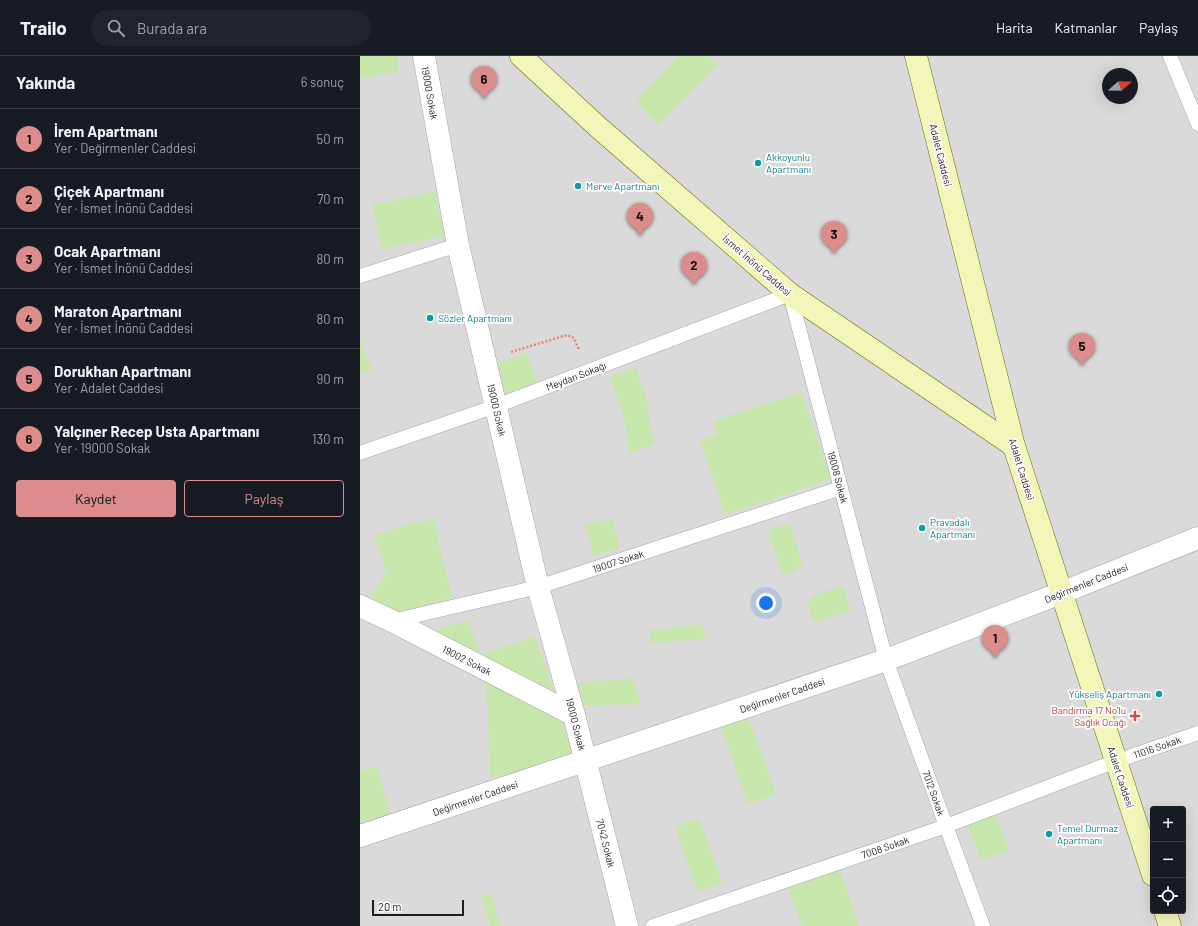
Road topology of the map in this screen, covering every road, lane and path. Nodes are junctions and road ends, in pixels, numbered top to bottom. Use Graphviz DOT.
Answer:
graph roads {
  1 [pos="424,56"];
  2 [pos="521,56"];
  3 [pos="916,56"];
  4 [pos="1170,56"];
  5 [pos="1198,124"];
  6 [pos="458,245"];
  7 [pos="360,276"];
  8 [pos="790,294"];
  9 [pos="485,359"];
  10 [pos="588,371"];
  11 [pos="496,406"];
  12 [pos="1014,446"];
  13 [pos="360,453"];
  14 [pos="841,488"];
  15 [pos="1198,538"];
  16 [pos="538,587"];
  17 [pos="1061,594"];
  18 [pos="360,606"];
  19 [pos="392,621"];
  20 [pos="886,660"];
  21 [pos="574,715"];
  22 [pos="1198,733"];
  23 [pos="586,760"];
  24 [pos="1116,761"];
  25 [pos="946,826"];
  26 [pos="360,836"];
  27 [pos="1150,866"];
  28 [pos="1166,914"];
  29 [pos="627,926"];
  30 [pos="653,926"];
  31 [pos="983,926"];
  32 [pos="1169,926"];
  1 -- 6 [label="street, 19000 Sokak"];
  2 -- 8 [label="main road, İsmet İnönü Caddesi"];
  3 -- 12 [label="main road, Adalet Caddesi"];
  4 -- 5 [label="lane"];
  6 -- 7 [label="lane"];
  6 -- 9 [label="street, 19000 Sokak"];
  8 -- 10 [label="lane, Meydan Sokağı"];
  8 -- 12 [label="main road, İsmet İnönü Caddesi"];
  8 -- 14 [label="lane, 19008 Sokak"];
  9 -- 10 [label="path"];
  9 -- 11 [label="street, 19000 Sokak"];
  10 -- 11 [label="lane, Meydan Sokağı"];
  11 -- 13 [label="lane, Meydan Sokağı"];
  11 -- 16 [label="street, 19000 Sokak"];
  12 -- 17 [label="main road, Adalet Caddesi"];
  14 -- 16 [label="lane, 19007 Sokak"];
  14 -- 20 [label="lane, 19008 Sokak"];
  15 -- 17 [label="street, Değirmenler Caddesi"];
  16 -- 19 [label="lane, 19007 Sokak"];
  16 -- 21 [label="street, 19000 Sokak"];
  17 -- 20 [label="street, Değirmenler Caddesi"];
  17 -- 24 [label="main road, Adalet Caddesi"];
  18 -- 19 [label="street, 19002 Sokak"];
  19 -- 21 [label="street, 19002 Sokak"];
  20 -- 23 [label="street, Değirmenler Caddesi"];
  20 -- 25 [label="lane, 7012 Sokak"];
  21 -- 23 [label="street, 19000 Sokak"];
  22 -- 24 [label="lane, 11016 Sokak"];
  23 -- 26 [label="street, Değirmenler Caddesi"];
  23 -- 29 [label="street, 7042 Sokak"];
  24 -- 25 [label="lane, 7008 Sokak"];
  24 -- 27 [label="main road, Adalet Caddesi"];
  25 -- 30 [label="lane, 7008 Sokak"];
  25 -- 31 [label="lane, 7012 Sokak"];
  28 -- 32 [label="main road"];
}
